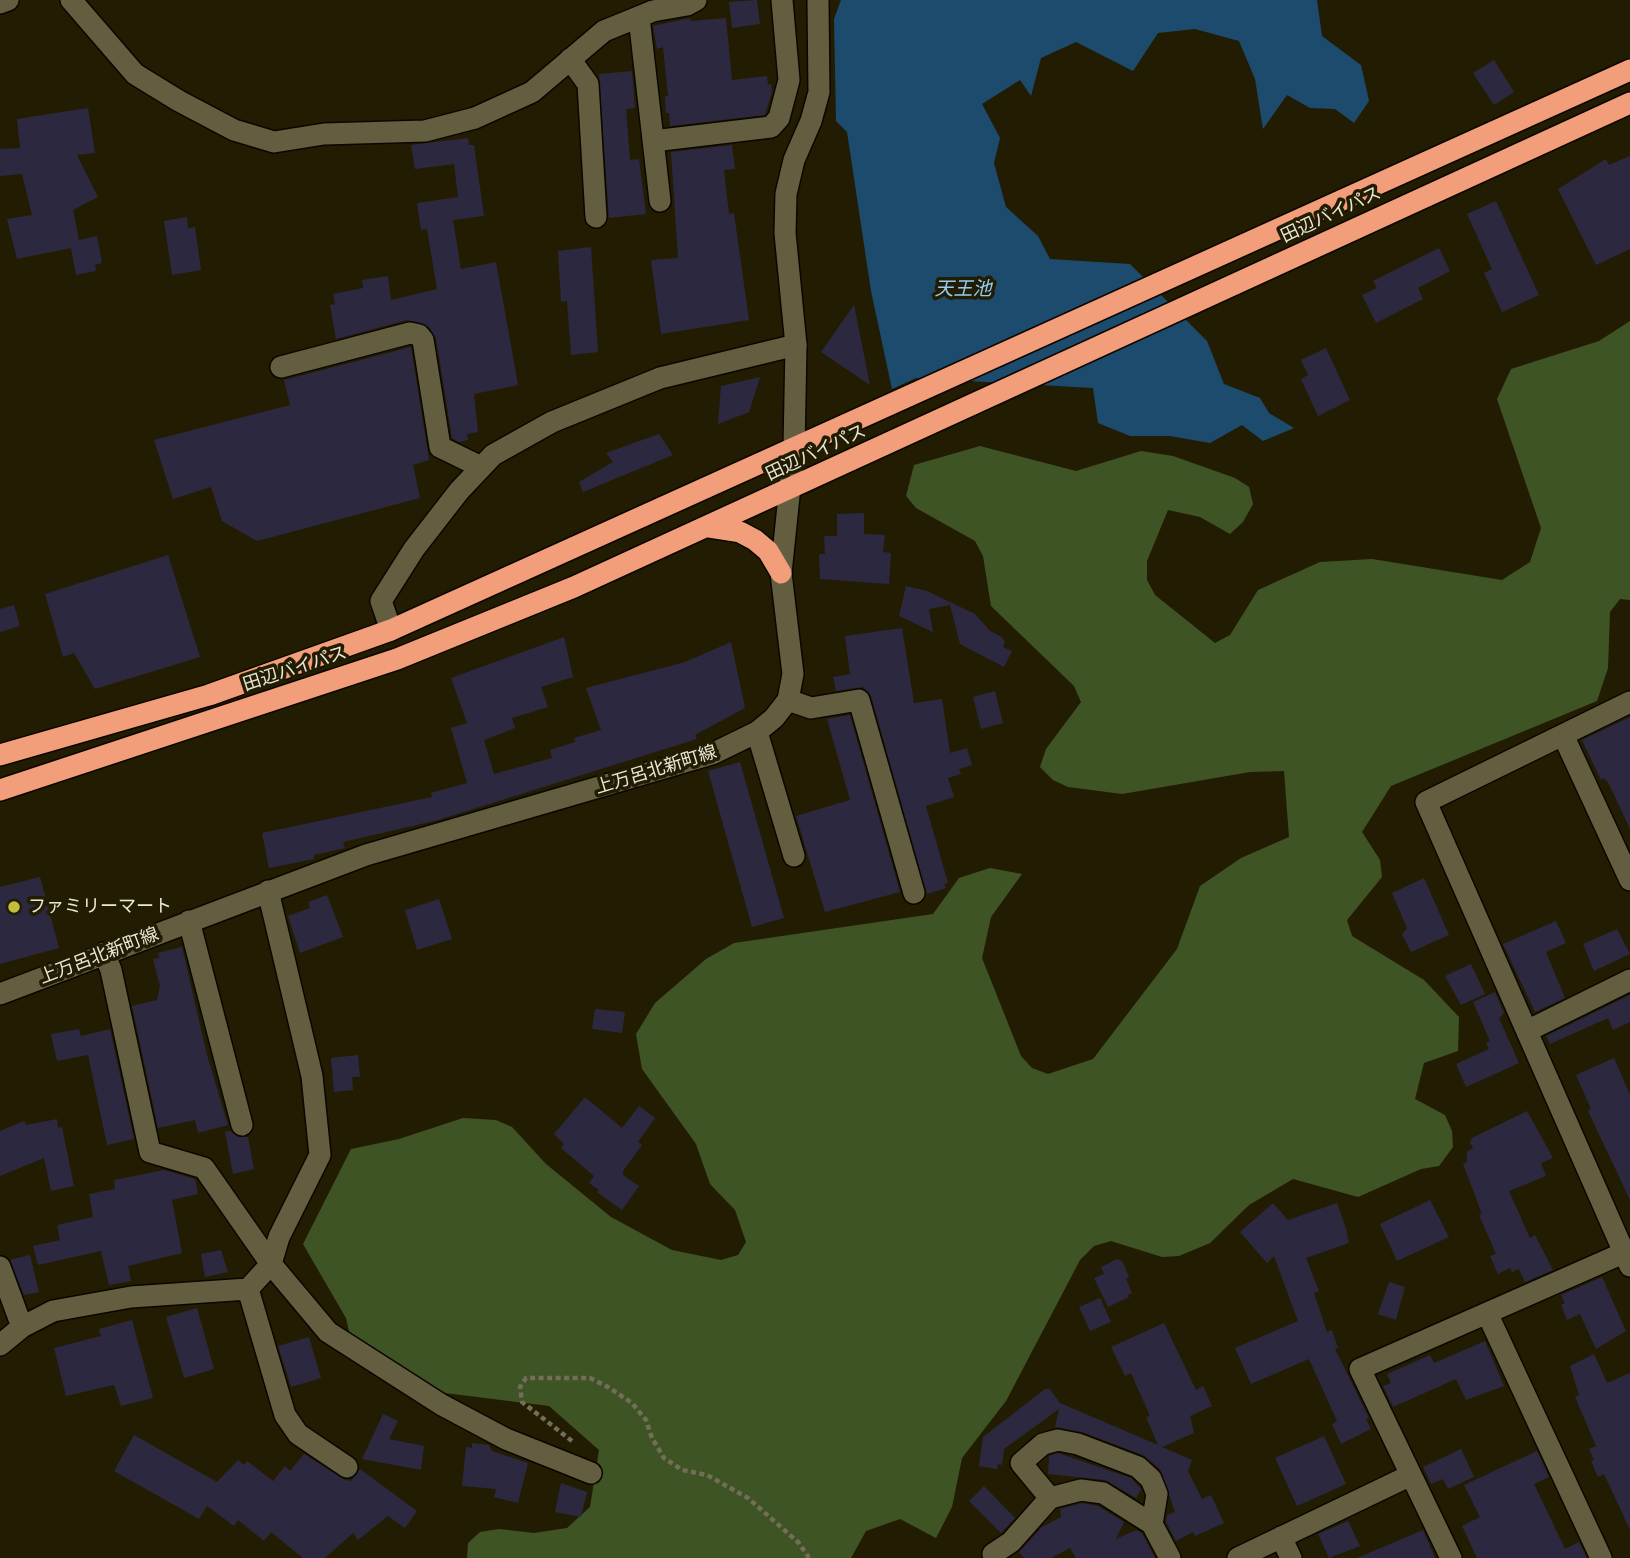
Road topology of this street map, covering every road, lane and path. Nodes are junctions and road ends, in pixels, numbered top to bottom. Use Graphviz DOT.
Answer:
graph roads {
  1 [pos="8,0"];
  2 [pos="71,0"];
  3 [pos="696,0"];
  4 [pos="782,0"];
  5 [pos="818,0"];
  6 [pos="0,3"];
  7 [pos="639,17"];
  8 [pos="570,59"];
  9 [pos="1630,70"];
  10 [pos="1630,103"];
  11 [pos="653,141"];
  12 [pos="660,201"];
  13 [pos="596,217"];
  14 [pos="796,345"];
  15 [pos="281,367"];
  16 [pos="794,448"];
  17 [pos="481,467"];
  18 [pos="787,492"];
  19 [pos="708,527"];
  20 [pos="781,573"];
  21 [pos="391,630"];
  22 [pos="788,700"];
  23 [pos="1630,702"];
  24 [pos="757,732"];
  25 [pos="1563,735"];
  26 [pos="0,755"];
  27 [pos="0,790"];
  28 [pos="794,856"];
  29 [pos="1630,880"];
  30 [pos="268,891"];
  31 [pos="914,893"];
  32 [pos="189,921"];
  33 [pos="104,953"];
  34 [pos="1630,980"];
  35 [pos="0,994"];
  36 [pos="1527,1031"];
  37 [pos="242,1125"];
  38 [pos="1628,1256"];
  39 [pos="271,1264"];
  40 [pos="0,1267"];
  41 [pos="248,1289"];
  42 [pos="1486,1313"];
  43 [pos="22,1327"];
  44 [pos="0,1345"];
  45 [pos="580,1446"];
  46 [pos="347,1467"];
  47 [pos="591,1473"];
  48 [pos="1411,1475"];
  49 [pos="1050,1498"];
  50 [pos="1152,1524"];
  51 [pos="1281,1537"];
  52 [pos="809,1558"];
  53 [pos="995,1558"];
  54 [pos="1170,1558"];
  55 [pos="1238,1558"];
  56 [pos="1291,1558"];
  57 [pos="1451,1558"];
  58 [pos="1601,1558"];
  1 -- 6 [label="street"];
  2 -- 8 [label="street"];
  3 -- 7 [label="street"];
  4 -- 11 [label="street"];
  5 -- 14 [label="street"];
  7 -- 8 [label="street"];
  7 -- 11 [label="street"];
  8 -- 13 [label="street"];
  9 -- 16 [label="highway, 田辺バイパス"];
  10 -- 18 [label="highway, 田辺バイパス"];
  11 -- 12 [label="street"];
  14 -- 16 [label="street"];
  14 -- 17 [label="street"];
  15 -- 17 [label="street"];
  16 -- 18 [label="street"];
  16 -- 21 [label="highway, 田辺バイパス"];
  17 -- 21 [label="street"];
  18 -- 19 [label="highway, 田辺バイパス"];
  18 -- 20 [label="street"];
  19 -- 20 [label="highway"];
  19 -- 27 [label="highway, 田辺バイパス"];
  20 -- 22 [label="street"];
  21 -- 26 [label="highway, 田辺バイパス"];
  22 -- 24 [label="street, 上万呂北新町線"];
  22 -- 31 [label="street"];
  23 -- 25 [label="street"];
  24 -- 28 [label="street"];
  24 -- 30 [label="street, 上万呂北新町線"];
  25 -- 29 [label="street"];
  25 -- 36 [label="street"];
  30 -- 32 [label="street, 上万呂北新町線"];
  30 -- 39 [label="street"];
  32 -- 33 [label="street, 上万呂北新町線"];
  32 -- 37 [label="street"];
  33 -- 35 [label="street, 上万呂北新町線"];
  33 -- 39 [label="street"];
  34 -- 36 [label="street"];
  36 -- 38 [label="street"];
  38 -- 42 [label="street"];
  39 -- 41 [label="street"];
  39 -- 47 [label="street"];
  40 -- 43 [label="street"];
  41 -- 43 [label="street"];
  41 -- 46 [label="street"];
  42 -- 48 [label="street"];
  42 -- 58 [label="street"];
  43 -- 44 [label="street"];
  45 -- 52 [label="path"];
  48 -- 51 [label="street"];
  48 -- 57 [label="street"];
  49 -- 50 [label="street"];
  49 -- 50 [label="street"];
  49 -- 53 [label="street"];
  50 -- 54 [label="street"];
  51 -- 55 [label="street"];
  51 -- 56 [label="street"];
}
